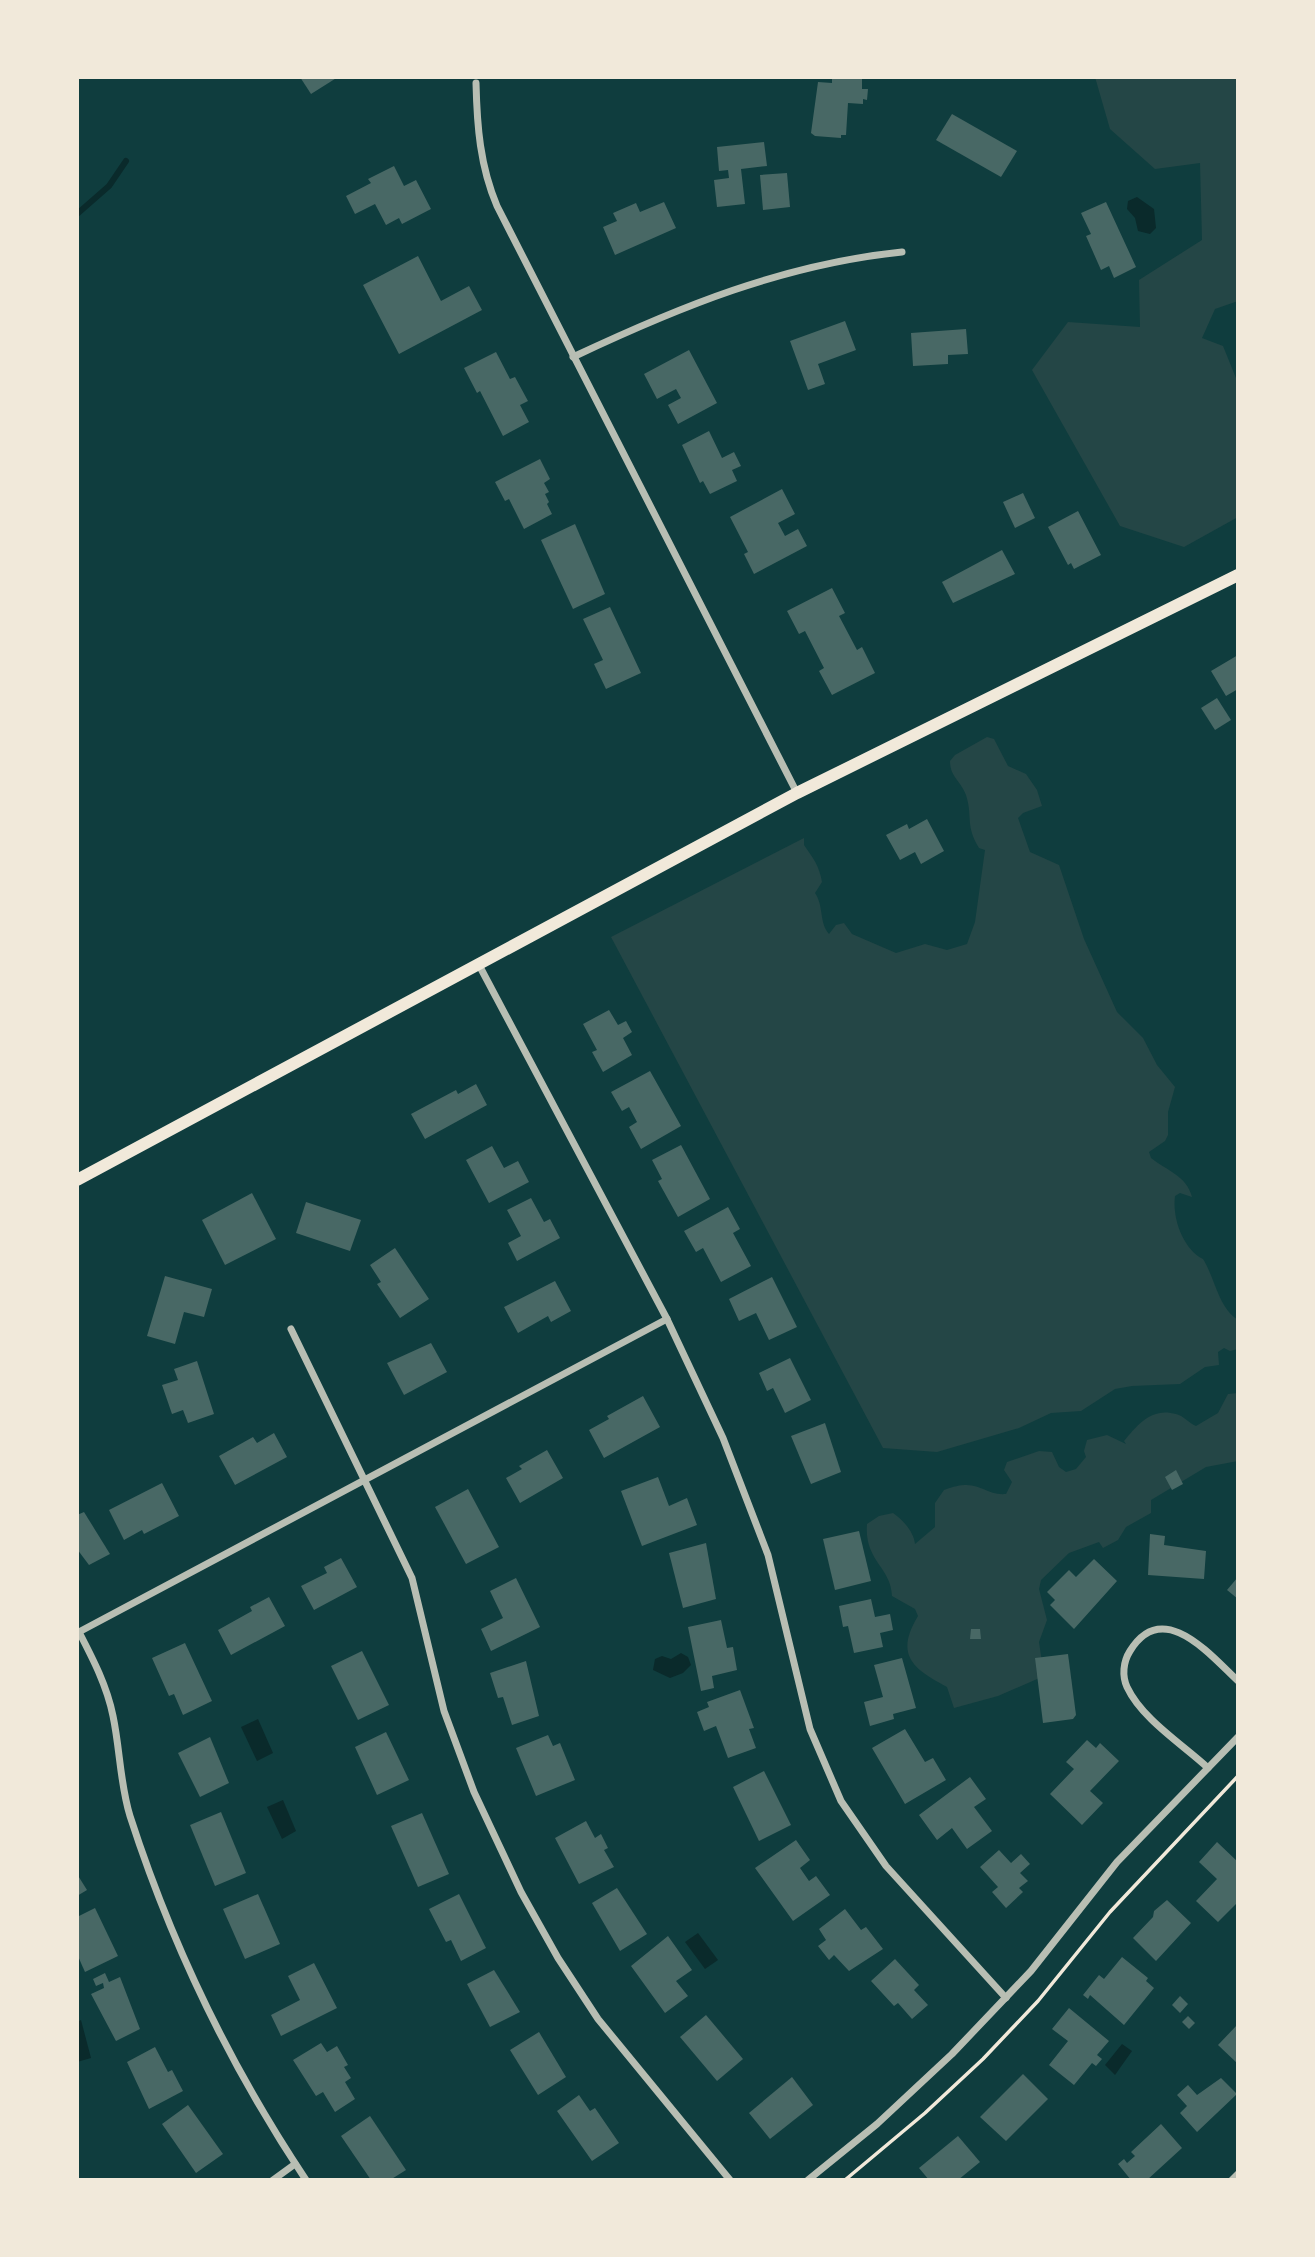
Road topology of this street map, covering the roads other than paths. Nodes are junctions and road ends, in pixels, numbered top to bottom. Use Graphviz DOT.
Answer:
graph roads {
  1 [pos="476,83"];
  2 [pos="902,252"];
  3 [pos="573,357"];
  4 [pos="1238,575"];
  5 [pos="797,793"];
  6 [pos="479,965"];
  7 [pos="77,1180"];
  8 [pos="667,1319"];
  9 [pos="291,1328"];
  10 [pos="366,1479"];
  11 [pos="78,1633"];
  12 [pos="1238,1681"];
  13 [pos="1238,1737"];
  14 [pos="1208,1768"];
  15 [pos="1006,1998"];
  16 [pos="295,2164"];
  17 [pos="1238,2174"];
  18 [pos="273,2180"];
  19 [pos="306,2180"];
  20 [pos="730,2180"];
  21 [pos="808,2180"];
  22 [pos="1232,2180"];
  1 -- 3 [label="street"];
  2 -- 3 [label="street"];
  3 -- 5 [label="street"];
  4 -- 5 [label="main road"];
  5 -- 6 [label="main road"];
  6 -- 7 [label="main road"];
  6 -- 8 [label="street"];
  8 -- 10 [label="street"];
  8 -- 15 [label="street"];
  9 -- 10 [label="street"];
  10 -- 11 [label="street"];
  10 -- 20 [label="street"];
  11 -- 16 [label="street"];
  12 -- 14 [label="street"];
  13 -- 14 [label="street"];
  14 -- 15 [label="street"];
  15 -- 21 [label="street"];
  16 -- 18 [label="street"];
  16 -- 19 [label="street"];
  17 -- 22 [label="street"];
}
